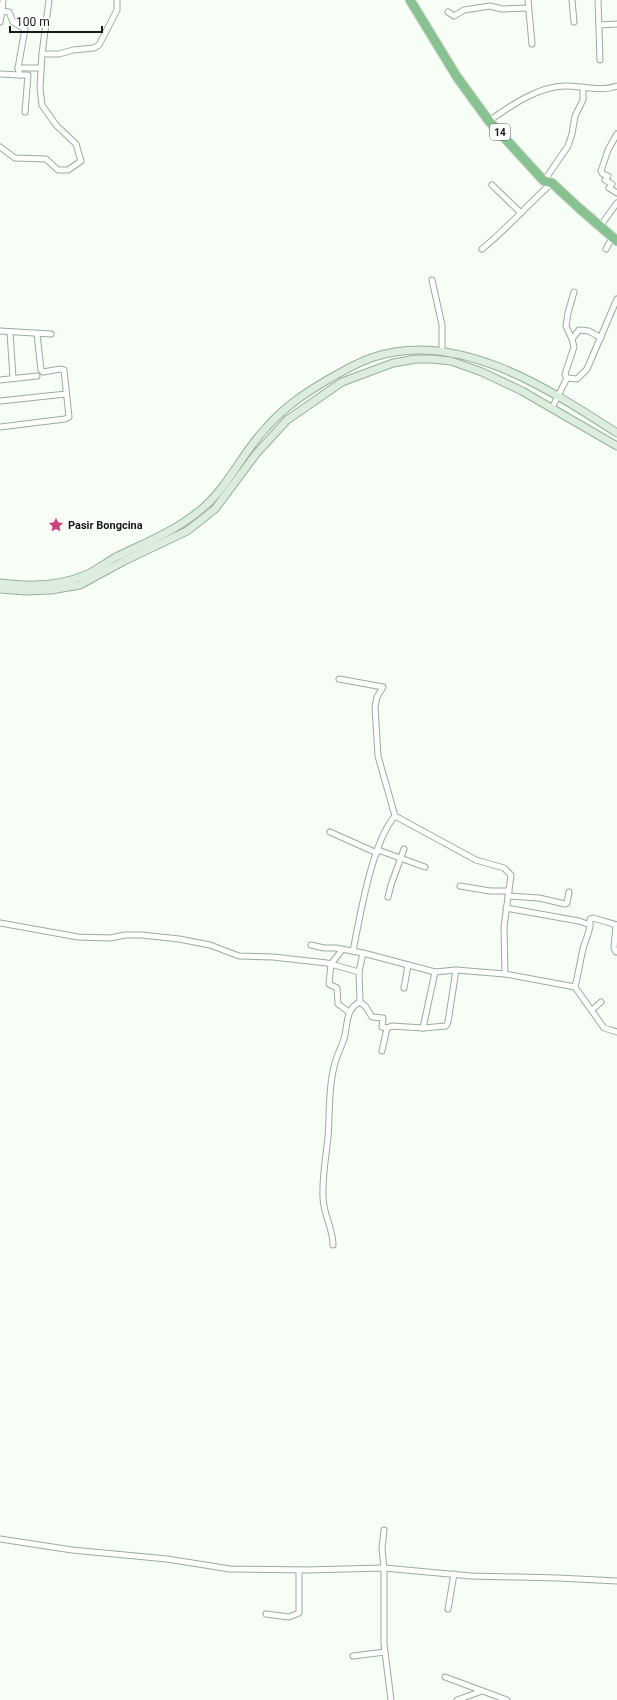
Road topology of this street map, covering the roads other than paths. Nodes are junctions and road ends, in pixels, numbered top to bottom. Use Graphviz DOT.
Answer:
graph roads {
  1 [pos="3,0"];
  2 [pos="49,0"];
  3 [pos="117,0"];
  4 [pos="410,0"];
  5 [pos="528,0"];
  6 [pos="572,0"];
  7 [pos="598,0"];
  8 [pos="528,8"];
  9 [pos="2,11"];
  10 [pos="448,12"];
  11 [pos="0,22"];
  12 [pos="574,22"];
  13 [pos="617,24"];
  14 [pos="600,25"];
  15 [pos="532,44"];
  16 [pos="42,54"];
  17 [pos="600,60"];
  18 [pos="18,68"];
  19 [pos="41,68"];
  20 [pos="0,74"];
  21 [pos="20,75"];
  22 [pos="617,86"];
  23 [pos="584,87"];
  24 [pos="25,112"];
  25 [pos="489,121"];
  26 [pos="617,134"];
  27 [pos="0,147"];
  28 [pos="548,182"];
  29 [pos="492,185"];
  30 [pos="617,193"];
  31 [pos="617,203"];
  32 [pos="521,213"];
  33 [pos="600,225"];
  34 [pos="615,239"];
  35 [pos="482,249"];
  36 [pos="606,249"];
  37 [pos="432,280"];
  38 [pos="574,292"];
  39 [pos="617,300"];
  40 [pos="0,331"];
  41 [pos="10,332"];
  42 [pos="37,334"];
  43 [pos="51,334"];
  44 [pos="601,338"];
  45 [pos="572,339"];
  46 [pos="442,351"];
  47 [pos="37,376"];
  48 [pos="13,378"];
  49 [pos="568,378"];
  50 [pos="0,380"];
  51 [pos="66,394"];
  52 [pos="558,397"];
  53 [pos="0,401"];
  54 [pos="552,408"];
  55 [pos="0,427"];
  56 [pos="617,434"];
  57 [pos="617,446"];
  58 [pos="0,583"];
  59 [pos="0,589"];
  60 [pos="339,679"];
  61 [pos="395,816"];
  62 [pos="330,832"];
  63 [pos="404,849"];
  64 [pos="377,852"];
  65 [pos="400,858"];
  66 [pos="425,867"];
  67 [pos="460,886"];
  68 [pos="569,892"];
  69 [pos="508,894"];
  70 [pos="388,897"];
  71 [pos="506,908"];
  72 [pos="0,923"];
  73 [pos="590,925"];
  74 [pos="616,926"];
  75 [pos="311,944"];
  76 [pos="342,950"];
  77 [pos="353,951"];
  78 [pos="616,952"];
  79 [pos="363,953"];
  80 [pos="331,964"];
  81 [pos="408,965"];
  82 [pos="456,970"];
  83 [pos="359,972"];
  84 [pos="434,972"];
  85 [pos="505,974"];
  86 [pos="574,987"];
  87 [pos="404,988"];
  88 [pos="360,1002"];
  89 [pos="601,1002"];
  90 [pos="592,1010"];
  91 [pos="349,1012"];
  92 [pos="387,1028"];
  93 [pos="423,1028"];
  94 [pos="617,1032"];
  95 [pos="382,1051"];
  96 [pos="333,1244"];
  97 [pos="384,1530"];
  98 [pos="0,1539"];
  99 [pos="384,1568"];
  100 [pos="299,1570"];
  101 [pos="454,1574"];
  102 [pos="617,1581"];
  103 [pos="448,1608"];
  104 [pos="266,1614"];
  105 [pos="385,1652"];
  106 [pos="354,1656"];
  107 [pos="445,1677"];
  108 [pos="482,1691"];
  109 [pos="391,1700"];
  110 [pos="457,1700"];
  111 [pos="507,1700"];
  1 -- 9 [label="street"];
  2 -- 16 [label="street"];
  3 -- 16 [label="street"];
  4 -- 25 [label="highway, 14"];
  5 -- 8 [label="street"];
  6 -- 12 [label="street"];
  7 -- 14 [label="street"];
  8 -- 10 [label="street"];
  8 -- 15 [label="street"];
  9 -- 11 [label="street"];
  9 -- 18 [label="street"];
  13 -- 14 [label="street"];
  14 -- 17 [label="street"];
  16 -- 19 [label="street"];
  18 -- 19 [label="street"];
  18 -- 21 [label="street"];
  19 -- 27 [label="street"];
  20 -- 21 [label="street"];
  21 -- 24 [label="street"];
  22 -- 23 [label="street"];
  23 -- 25 [label="street"];
  23 -- 28 [label="street"];
  25 -- 28 [label="highway, 14"];
  26 -- 30 [label="street"];
  28 -- 32 [label="street"];
  28 -- 33 [label="highway, 14"];
  29 -- 32 [label="street"];
  31 -- 33 [label="street"];
  32 -- 35 [label="street"];
  33 -- 34 [label="highway, 14"];
  34 -- 36 [label="street"];
  37 -- 46 [label="street"];
  38 -- 45 [label="street"];
  39 -- 44 [label="street"];
  40 -- 41 [label="street"];
  41 -- 42 [label="street"];
  41 -- 48 [label="street"];
  42 -- 43 [label="street"];
  42 -- 51 [label="street"];
  44 -- 45 [label="street"];
  44 -- 49 [label="street"];
  45 -- 49 [label="street"];
  46 -- 52 [label="main road"];
  46 -- 58 [label="main road"];
  47 -- 48 [label="street"];
  48 -- 50 [label="street"];
  49 -- 52 [label="street"];
  51 -- 53 [label="street"];
  51 -- 55 [label="street"];
  52 -- 54 [label="street"];
  52 -- 56 [label="main road"];
  54 -- 57 [label="main road"];
  54 -- 59 [label="main road"];
  60 -- 61 [label="street"];
  61 -- 64 [label="street"];
  61 -- 69 [label="street"];
  62 -- 64 [label="street"];
  63 -- 65 [label="street"];
  64 -- 65 [label="street"];
  64 -- 77 [label="street"];
  65 -- 66 [label="street"];
  65 -- 70 [label="street"];
  67 -- 69 [label="street"];
  68 -- 69 [label="street"];
  69 -- 71 [label="street"];
  71 -- 73 [label="street"];
  71 -- 85 [label="street"];
  72 -- 80 [label="street"];
  73 -- 74 [label="street"];
  73 -- 86 [label="street"];
  74 -- 78 [label="street"];
  75 -- 76 [label="street"];
  76 -- 77 [label="street"];
  76 -- 80 [label="street"];
  77 -- 79 [label="street"];
  79 -- 81 [label="street"];
  79 -- 83 [label="street"];
  80 -- 83 [label="street"];
  80 -- 91 [label="street"];
  81 -- 84 [label="street"];
  81 -- 87 [label="street"];
  82 -- 84 [label="street"];
  82 -- 85 [label="street"];
  82 -- 93 [label="street"];
  83 -- 88 [label="street"];
  84 -- 93 [label="street"];
  85 -- 86 [label="street"];
  86 -- 90 [label="street"];
  88 -- 91 [label="street"];
  88 -- 92 [label="street"];
  89 -- 90 [label="street"];
  90 -- 94 [label="street"];
  91 -- 96 [label="street"];
  92 -- 93 [label="street"];
  92 -- 95 [label="street"];
  97 -- 99 [label="street"];
  98 -- 100 [label="street"];
  99 -- 100 [label="street"];
  99 -- 101 [label="street"];
  99 -- 105 [label="street"];
  100 -- 104 [label="street"];
  101 -- 102 [label="street"];
  101 -- 103 [label="street"];
  105 -- 106 [label="street"];
  105 -- 109 [label="street"];
  107 -- 108 [label="street"];
  108 -- 110 [label="street"];
  108 -- 111 [label="street"];
}
